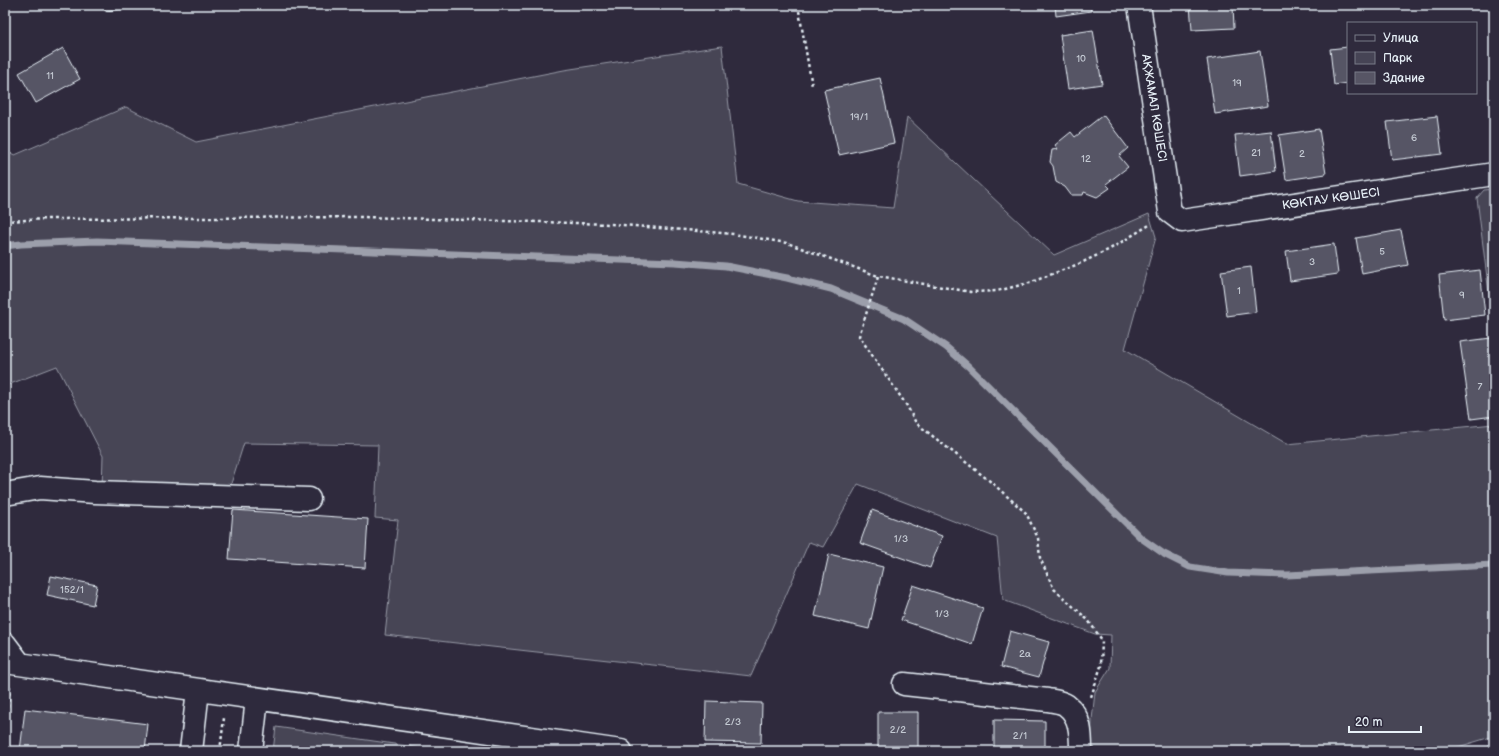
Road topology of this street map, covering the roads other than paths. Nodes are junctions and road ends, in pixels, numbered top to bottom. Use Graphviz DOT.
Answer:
graph roads {
  1 [pos="1139,5"];
  2 [pos="1494,174"];
  3 [pos="1170,212"];
  4 [pos="5,494"];
  5 [pos="309,499"];
  6 [pos="11,658"];
  7 [pos="904,684"];
  8 [pos="198,690"];
  9 [pos="257,699"];
  10 [pos="191,751"];
  11 [pos="251,751"];
  12 [pos="621,751"];
  13 [pos="1081,751"];
  1 -- 3 [label="street, АҚЖАМАЛ КӨШЕСІ"];
  2 -- 3 [label="street, КӨКТАУ КӨШЕСІ"];
  4 -- 5 [label="street"];
  6 -- 8 [label="street"];
  7 -- 13 [label="street"];
  8 -- 9 [label="street"];
  8 -- 10 [label="street"];
  9 -- 11 [label="street"];
  9 -- 12 [label="street"];
}
